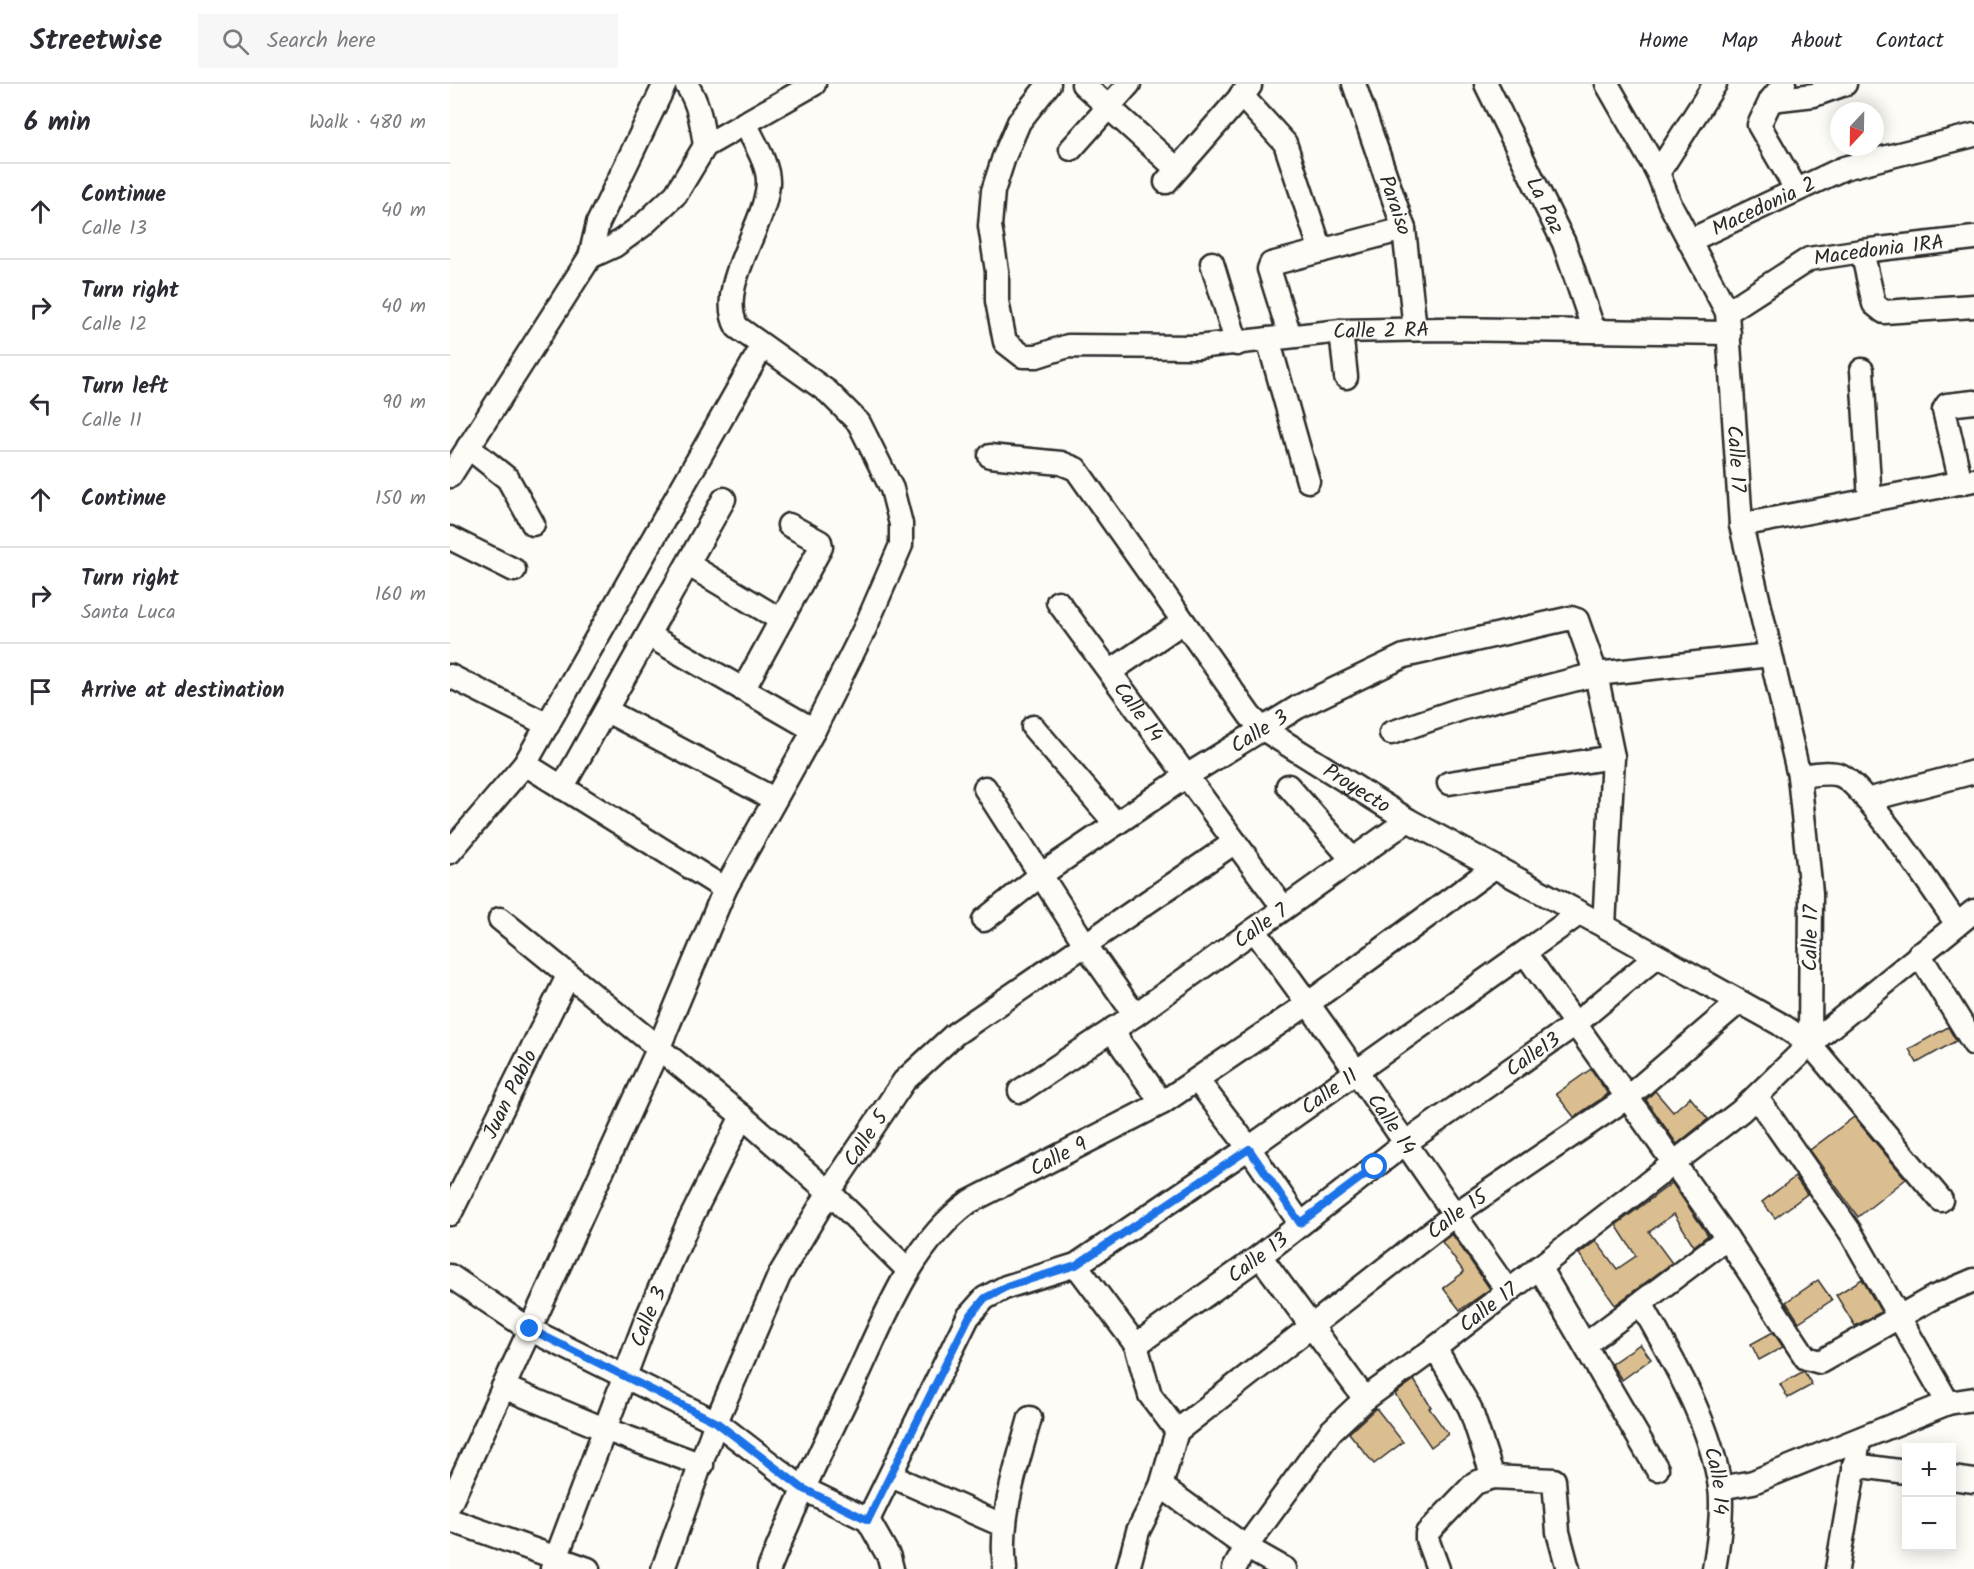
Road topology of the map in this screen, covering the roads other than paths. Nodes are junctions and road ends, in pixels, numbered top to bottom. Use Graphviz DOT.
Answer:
graph roads {
  1 [pos="665,84"];
  2 [pos="686,84"];
  3 [pos="1049,84"];
  4 [pos="1083,84"];
  5 [pos="1129,84"];
  6 [pos="1354,84"];
  7 [pos="1486,84"];
  8 [pos="1607,84"];
  9 [pos="1715,84"];
  10 [pos="1845,84"];
  11 [pos="808,85"];
  12 [pos="1247,90"];
  13 [pos="1777,92"];
  14 [pos="1107,108"];
  15 [pos="745,123"];
  16 [pos="1974,135"];
  17 [pos="705,146"];
  18 [pos="1071,149"];
  19 [pos="1658,173"];
  20 [pos="1796,189"];
  21 [pos="1404,229"];
  22 [pos="1974,238"];
  23 [pos="1691,240"];
  24 [pos="1862,250"];
  25 [pos="1321,251"];
  26 [pos="590,257"];
  27 [pos="1212,263"];
  28 [pos="1974,306"];
  29 [pos="1728,322"];
  30 [pos="1415,329"];
  31 [pos="1341,331"];
  32 [pos="1594,331"];
  33 [pos="1279,338"];
  34 [pos="1237,344"];
  35 [pos="762,347"];
  36 [pos="1862,370"];
  37 [pos="1346,377"];
  38 [pos="1974,402"];
  39 [pos="468,447"];
  40 [pos="990,456"];
  41 [pos="450,476"];
  42 [pos="1308,481"];
  43 [pos="1967,481"];
  44 [pos="724,499"];
  45 [pos="1870,500"];
  46 [pos="533,524"];
  47 [pos="789,525"];
  48 [pos="1741,525"];
  49 [pos="450,538"];
  50 [pos="689,565"];
  51 [pos="514,570"];
  52 [pos="1058,602"];
  53 [pos="781,620"];
  54 [pos="1183,622"];
  55 [pos="650,636"];
  56 [pos="1770,655"];
  57 [pos="1111,671"];
  58 [pos="1596,674"];
  59 [pos="450,675"];
  60 [pos="742,690"];
  61 [pos="607,711"];
  62 [pos="548,725"];
  63 [pos="1033,727"];
  64 [pos="1263,729"];
  65 [pos="814,730"];
  66 [pos="1391,733"];
  67 [pos="1613,757"];
  68 [pos="525,764"];
  69 [pos="1974,772"];
  70 [pos="1188,775"];
  71 [pos="1799,776"];
  72 [pos="1449,783"];
  73 [pos="1288,786"];
  74 [pos="562,788"];
  75 [pos="986,788"];
  76 [pos="774,798"];
  77 [pos="1867,800"];
  78 [pos="1408,820"];
  79 [pos="1116,824"];
  80 [pos="1235,842"];
  81 [pos="450,852"];
  82 [pos="1352,859"];
  83 [pos="1493,868"];
  84 [pos="1042,874"];
  85 [pos="725,889"];
  86 [pos="1283,908"];
  87 [pos="1580,913"];
  88 [pos="1966,917"];
  89 [pos="500,919"];
  90 [pos="984,920"];
  91 [pos="1604,926"];
  92 [pos="1254,930"];
  93 [pos="1085,944"];
  94 [pos="1525,953"];
  95 [pos="1919,954"];
  96 [pos="1657,956"];
  97 [pos="568,976"];
  98 [pos="1739,1002"];
  99 [pos="1309,1003"];
  100 [pos="1135,1015"];
  101 [pos="1574,1025"];
  102 [pos="1114,1028"];
  103 [pos="1809,1044"];
  104 [pos="1974,1044"];
  105 [pos="659,1047"];
  106 [pos="1358,1071"];
  107 [pos="1197,1080"];
  108 [pos="1020,1091"];
  109 [pos="1628,1097"];
  110 [pos="1757,1098"];
  111 [pos="1162,1103"];
  112 [pos="742,1116"];
  113 [pos="1404,1144"];
  114 [pos="1249,1149"];
  115 [pos="1675,1164"];
  116 [pos="829,1192"];
  117 [pos="1941,1200"];
  118 [pos="450,1214"];
  119 [pos="1454,1215"];
  120 [pos="1300,1223"];
  121 [pos="1727,1238"];
  122 [pos="1260,1256"];
  123 [pos="1076,1265"];
  124 [pos="1539,1267"];
  125 [pos="908,1270"];
  126 [pos="450,1276"];
  127 [pos="1974,1280"];
  128 [pos="1508,1291"];
  129 [pos="1641,1303"];
  130 [pos="1901,1318"];
  131 [pos="1312,1325"];
  132 [pos="530,1329"];
  133 [pos="1586,1344"];
  134 [pos="1136,1345"];
  135 [pos="1435,1348"];
  136 [pos="624,1376"];
  137 [pos="503,1387"];
  138 [pos="1365,1399"];
  139 [pos="1974,1400"];
  140 [pos="1948,1403"];
  141 [pos="1030,1418"];
  142 [pos="716,1422"];
  143 [pos="604,1429"];
  144 [pos="1177,1431"];
  145 [pos="1859,1441"];
  146 [pos="702,1465"];
  147 [pos="1854,1465"];
  148 [pos="1657,1469"];
  149 [pos="1902,1471"];
  150 [pos="891,1476"];
  151 [pos="1493,1477"];
  152 [pos="1956,1479"];
  153 [pos="1974,1481"];
  154 [pos="1161,1486"];
  155 [pos="802,1488"];
  156 [pos="1720,1488"];
  157 [pos="450,1504"];
  158 [pos="450,1520"];
  159 [pos="868,1520"];
  160 [pos="1002,1525"];
  161 [pos="1246,1547"];
  162 [pos="554,1563"];
  163 [pos="588,1569"];
  164 [pos="663,1569"];
  165 [pos="769,1569"];
  166 [pos="892,1569"];
  167 [pos="1005,1569"];
  168 [pos="1128,1569"];
  169 [pos="1234,1569"];
  170 [pos="1285,1569"];
  171 [pos="1438,1569"];
  172 [pos="1568,1569"];
  173 [pos="1714,1569"];
  174 [pos="1838,1569"];
  1 -- 26 [label="street"];
  2 -- 17 [label="street"];
  3 -- 34 [label="street, Calle 2 RA"];
  4 -- 14 [label="street"];
  5 -- 14 [label="street"];
  6 -- 21 [label="street, Paraiso"];
  7 -- 32 [label="street, La Paz"];
  8 -- 19 [label="street, Calle 17"];
  9 -- 19 [label="street"];
  10 -- 13 [label="street"];
  11 -- 15 [label="street"];
  12 -- 14 [label="street"];
  12 -- 25 [label="street"];
  13 -- 20 [label="street"];
  14 -- 18 [label="street"];
  15 -- 17 [label="street"];
  15 -- 35 [label="street"];
  16 -- 20 [label="street, Macedonia 2"];
  17 -- 26 [label="street"];
  19 -- 23 [label="street, Calle 17"];
  20 -- 23 [label="street, Macedonia 2"];
  21 -- 25 [label="street"];
  21 -- 30 [label="street, Paraiso"];
  22 -- 24 [label="street, Macedonia 1RA"];
  23 -- 29 [label="street, Calle 17"];
  24 -- 28 [label="street"];
  24 -- 29 [label="street, Macedonia 1RA"];
  25 -- 33 [label="street"];
  26 -- 39 [label="street"];
  27 -- 34 [label="street"];
  29 -- 32 [label="street, Calle 2 RA"];
  29 -- 48 [label="street, Calle 17"];
  30 -- 31 [label="street, Calle 2 RA"];
  30 -- 32 [label="street, Calle 2 RA"];
  31 -- 33 [label="street, Calle 2 RA"];
  31 -- 37 [label="street"];
  33 -- 34 [label="street, Calle 2 RA"];
  33 -- 42 [label="street"];
  35 -- 62 [label="street"];
  35 -- 65 [label="street"];
  36 -- 45 [label="street"];
  38 -- 43 [label="street"];
  39 -- 41 [label="street"];
  39 -- 46 [label="street"];
  40 -- 54 [label="street, Proyecto"];
  43 -- 45 [label="street"];
  44 -- 50 [label="street"];
  45 -- 48 [label="street"];
  47 -- 53 [label="street"];
  48 -- 56 [label="street, Calle 17"];
  49 -- 51 [label="street"];
  50 -- 53 [label="street"];
  50 -- 55 [label="street"];
  52 -- 57 [label="street, Calle 14"];
  53 -- 60 [label="street"];
  54 -- 57 [label="street"];
  54 -- 64 [label="street, Proyecto"];
  55 -- 60 [label="street"];
  55 -- 61 [label="street"];
  56 -- 58 [label="street"];
  56 -- 71 [label="street, Calle 17"];
  57 -- 70 [label="street, Calle 14"];
  58 -- 64 [label="street, Calle 3"];
  58 -- 66 [label="street"];
  58 -- 67 [label="street"];
  59 -- 62 [label="street"];
  60 -- 65 [label="street"];
  61 -- 74 [label="street"];
  61 -- 76 [label="street"];
  62 -- 68 [label="street"];
  63 -- 79 [label="street"];
  64 -- 70 [label="street, Calle 3"];
  64 -- 78 [label="street, Proyecto"];
  65 -- 76 [label="street"];
  67 -- 72 [label="street"];
  67 -- 91 [label="street"];
  68 -- 74 [label="street"];
  68 -- 81 [label="street"];
  69 -- 77 [label="street"];
  70 -- 79 [label="street, Calle 3"];
  70 -- 80 [label="street, Calle 14"];
  71 -- 77 [label="street"];
  71 -- 103 [label="street, Calle 17"];
  73 -- 82 [label="street"];
  74 -- 85 [label="street"];
  75 -- 84 [label="street"];
  76 -- 85 [label="street"];
  77 -- 88 [label="street"];
  78 -- 82 [label="street, Calle 7"];
  78 -- 83 [label="street, Proyecto"];
  79 -- 84 [label="street, Calle 3"];
  80 -- 86 [label="street, Calle 14"];
  80 -- 93 [label="street, Calle 5"];
  82 -- 86 [label="street, Calle 7"];
  83 -- 87 [label="street, Proyecto"];
  83 -- 99 [label="street, Calle 9"];
  84 -- 90 [label="street, Calle 3"];
  84 -- 93 [label="street"];
  85 -- 105 [label="street"];
  86 -- 92 [label="street, Calle 7"];
  87 -- 91 [label="street, Proyecto"];
  87 -- 94 [label="street, Calle 11"];
  88 -- 95 [label="street"];
  89 -- 97 [label="street"];
  91 -- 96 [label="street, Proyecto"];
  92 -- 99 [label="street, Calle 14"];
  92 -- 100 [label="street, Calle 7"];
  93 -- 100 [label="street"];
  93 -- 116 [label="street, Calle 5"];
  94 -- 101 [label="street"];
  94 -- 106 [label="street, Calle 11"];
  95 -- 103 [label="street"];
  95 -- 104 [label="street"];
  96 -- 98 [label="street, Proyecto"];
  96 -- 101 [label="street, Calle13"];
  97 -- 105 [label="street"];
  97 -- 118 [label="street, Juan Pablo"];
  98 -- 103 [label="street, Proyecto"];
  98 -- 109 [label="street, Calle 15"];
  99 -- 106 [label="street, Calle 14"];
  99 -- 107 [label="street, Calle 9"];
  100 -- 102 [label="street, Calle 7"];
  101 -- 109 [label="street"];
  101 -- 113 [label="street, Calle13"];
  102 -- 108 [label="street, Calle 7"];
  102 -- 111 [label="street"];
  103 -- 110 [label="street, Calle 17"];
  103 -- 117 [label="street, Proyecto"];
  105 -- 112 [label="street"];
  105 -- 132 [label="street"];
  106 -- 113 [label="street, Calle 14"];
  106 -- 114 [label="street, Calle 11"];
  107 -- 111 [label="street, Calle 9"];
  107 -- 114 [label="street"];
  109 -- 115 [label="street"];
  109 -- 119 [label="street, Calle 15"];
  110 -- 115 [label="street, Calle 17"];
  110 -- 130 [label="street"];
  111 -- 125 [label="street, Calle 9"];
  112 -- 116 [label="street"];
  112 -- 136 [label="street, Calle 3"];
  113 -- 119 [label="street, Calle 14"];
  113 -- 120 [label="street, Calle 13"];
  114 -- 120 [label="street"];
  114 -- 123 [label="street, Calle 11"];
  115 -- 121 [label="street"];
  115 -- 124 [label="street, Calle 17"];
  116 -- 125 [label="street"];
  116 -- 142 [label="street, Calle 5"];
  119 -- 128 [label="street, Calle 14"];
  119 -- 131 [label="street, Calle 15"];
  120 -- 122 [label="street, Calle 13"];
  121 -- 129 [label="street"];
  121 -- 130 [label="street"];
  122 -- 131 [label="street"];
  122 -- 134 [label="street, Calle 13"];
  123 -- 134 [label="street"];
  123 -- 150 [label="street, Calle 11"];
  124 -- 128 [label="street, Calle 17"];
  124 -- 133 [label="street"];
  125 -- 155 [label="street, Calle 9"];
  126 -- 132 [label="street"];
  127 -- 130 [label="street"];
  128 -- 135 [label="street, Calle 17"];
  129 -- 133 [label="street"];
  129 -- 156 [label="street, Calle 14"];
  130 -- 140 [label="street"];
  131 -- 138 [label="street"];
  131 -- 144 [label="street, Calle 15"];
  132 -- 136 [label="street"];
  132 -- 137 [label="street"];
  133 -- 148 [label="street"];
  134 -- 144 [label="street"];
  135 -- 138 [label="street, Calle 17"];
  135 -- 151 [label="street"];
  136 -- 142 [label="street"];
  136 -- 143 [label="street, Calle 3"];
  137 -- 143 [label="street"];
  137 -- 157 [label="street"];
  138 -- 161 [label="street, Calle 17"];
  139 -- 140 [label="street"];
  140 -- 145 [label="street"];
  141 -- 160 [label="street"];
  142 -- 146 [label="street, Calle 5"];
  142 -- 155 [label="street"];
  143 -- 146 [label="street"];
  143 -- 162 [label="street, Calle 3"];
  144 -- 154 [label="street"];
  145 -- 147 [label="street"];
  145 -- 156 [label="street"];
  146 -- 164 [label="street, Calle 5"];
  147 -- 149 [label="street"];
  147 -- 174 [label="street"];
  150 -- 159 [label="street, Calle 11"];
  150 -- 160 [label="street"];
  151 -- 171 [label="street"];
  151 -- 172 [label="street"];
  152 -- 153 [label="street"];
  154 -- 161 [label="street"];
  154 -- 168 [label="street"];
  155 -- 159 [label="street"];
  155 -- 165 [label="street, Calle 9"];
  156 -- 173 [label="street, Calle 14"];
  158 -- 162 [label="street"];
  159 -- 166 [label="street"];
  160 -- 167 [label="street"];
  161 -- 169 [label="street, Calle 17"];
  161 -- 170 [label="street"];
  162 -- 163 [label="street"];
}
